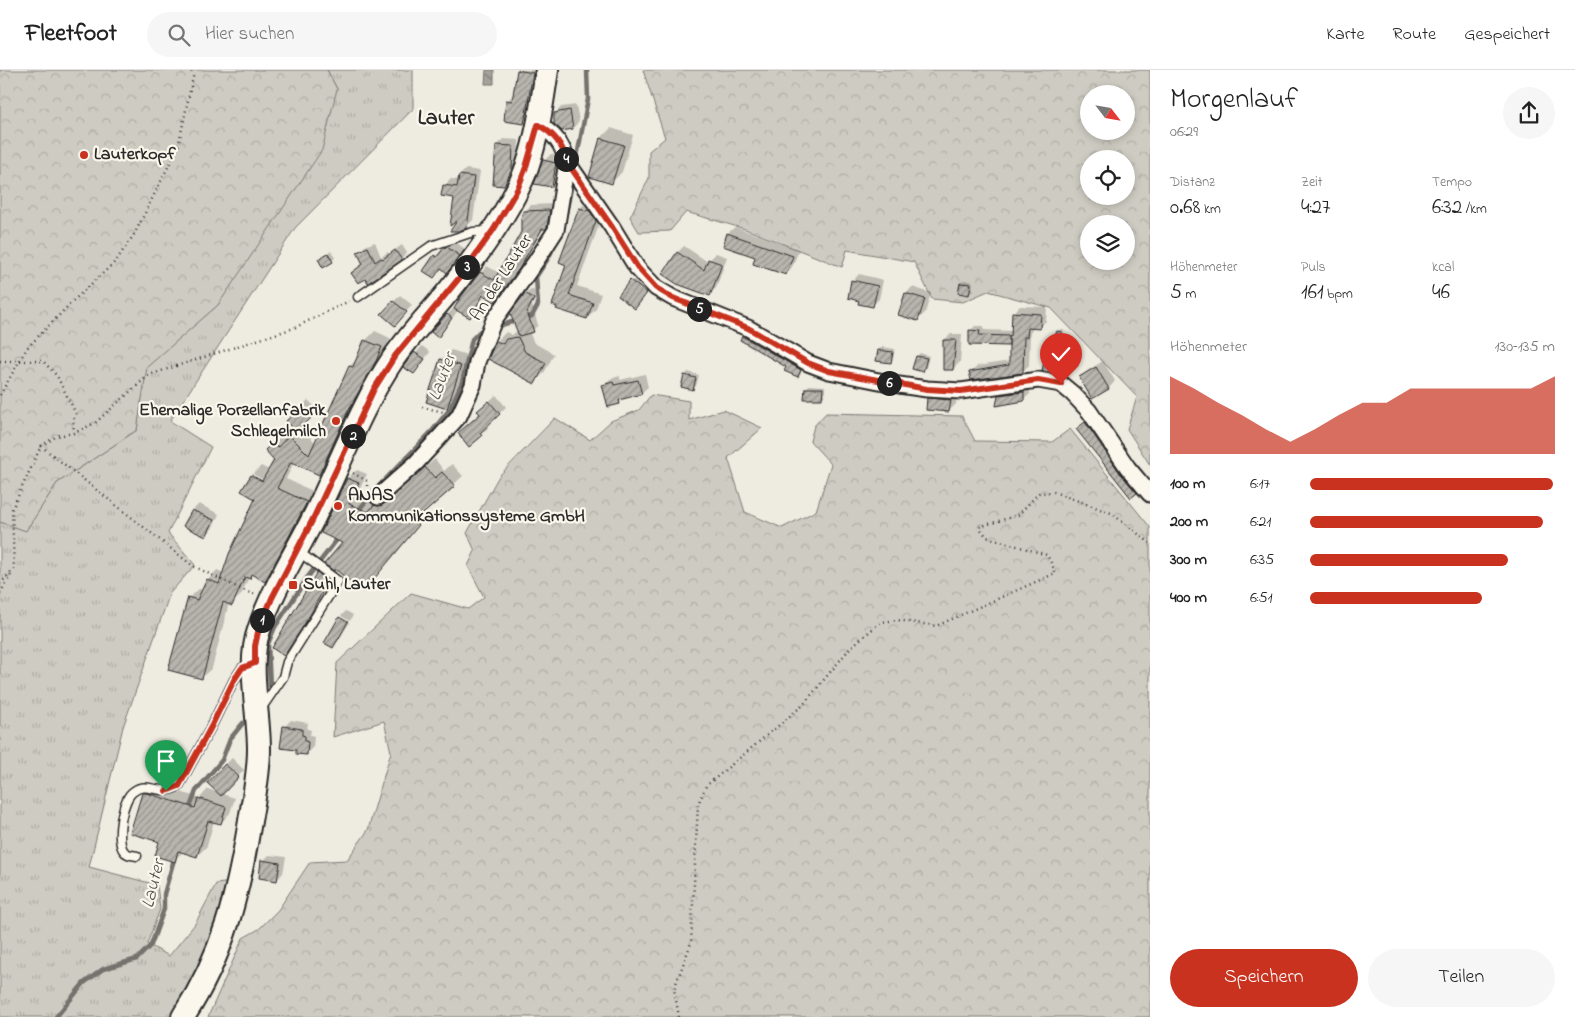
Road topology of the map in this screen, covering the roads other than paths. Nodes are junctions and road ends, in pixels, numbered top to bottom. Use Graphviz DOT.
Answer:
graph roads {
  1 [pos="547,70"];
  2 [pos="538,125"];
  3 [pos="567,162"];
  4 [pos="494,229"];
  5 [pos="358,297"];
  6 [pos="372,493"];
  7 [pos="1150,494"];
  8 [pos="303,555"];
  9 [pos="255,663"];
  10 [pos="257,714"];
  11 [pos="137,856"];
  12 [pos="183,1017"];
  1 -- 2 [label="street"];
  2 -- 3 [label="street"];
  2 -- 4 [label="street"];
  3 -- 6 [label="street, An der Lauter"];
  3 -- 7 [label="street"];
  4 -- 5 [label="lane"];
  4 -- 8 [label="street"];
  8 -- 9 [label="street"];
  8 -- 10 [label="lane"];
  9 -- 10 [label="street"];
  9 -- 11 [label="lane"];
  10 -- 12 [label="street"];
}
